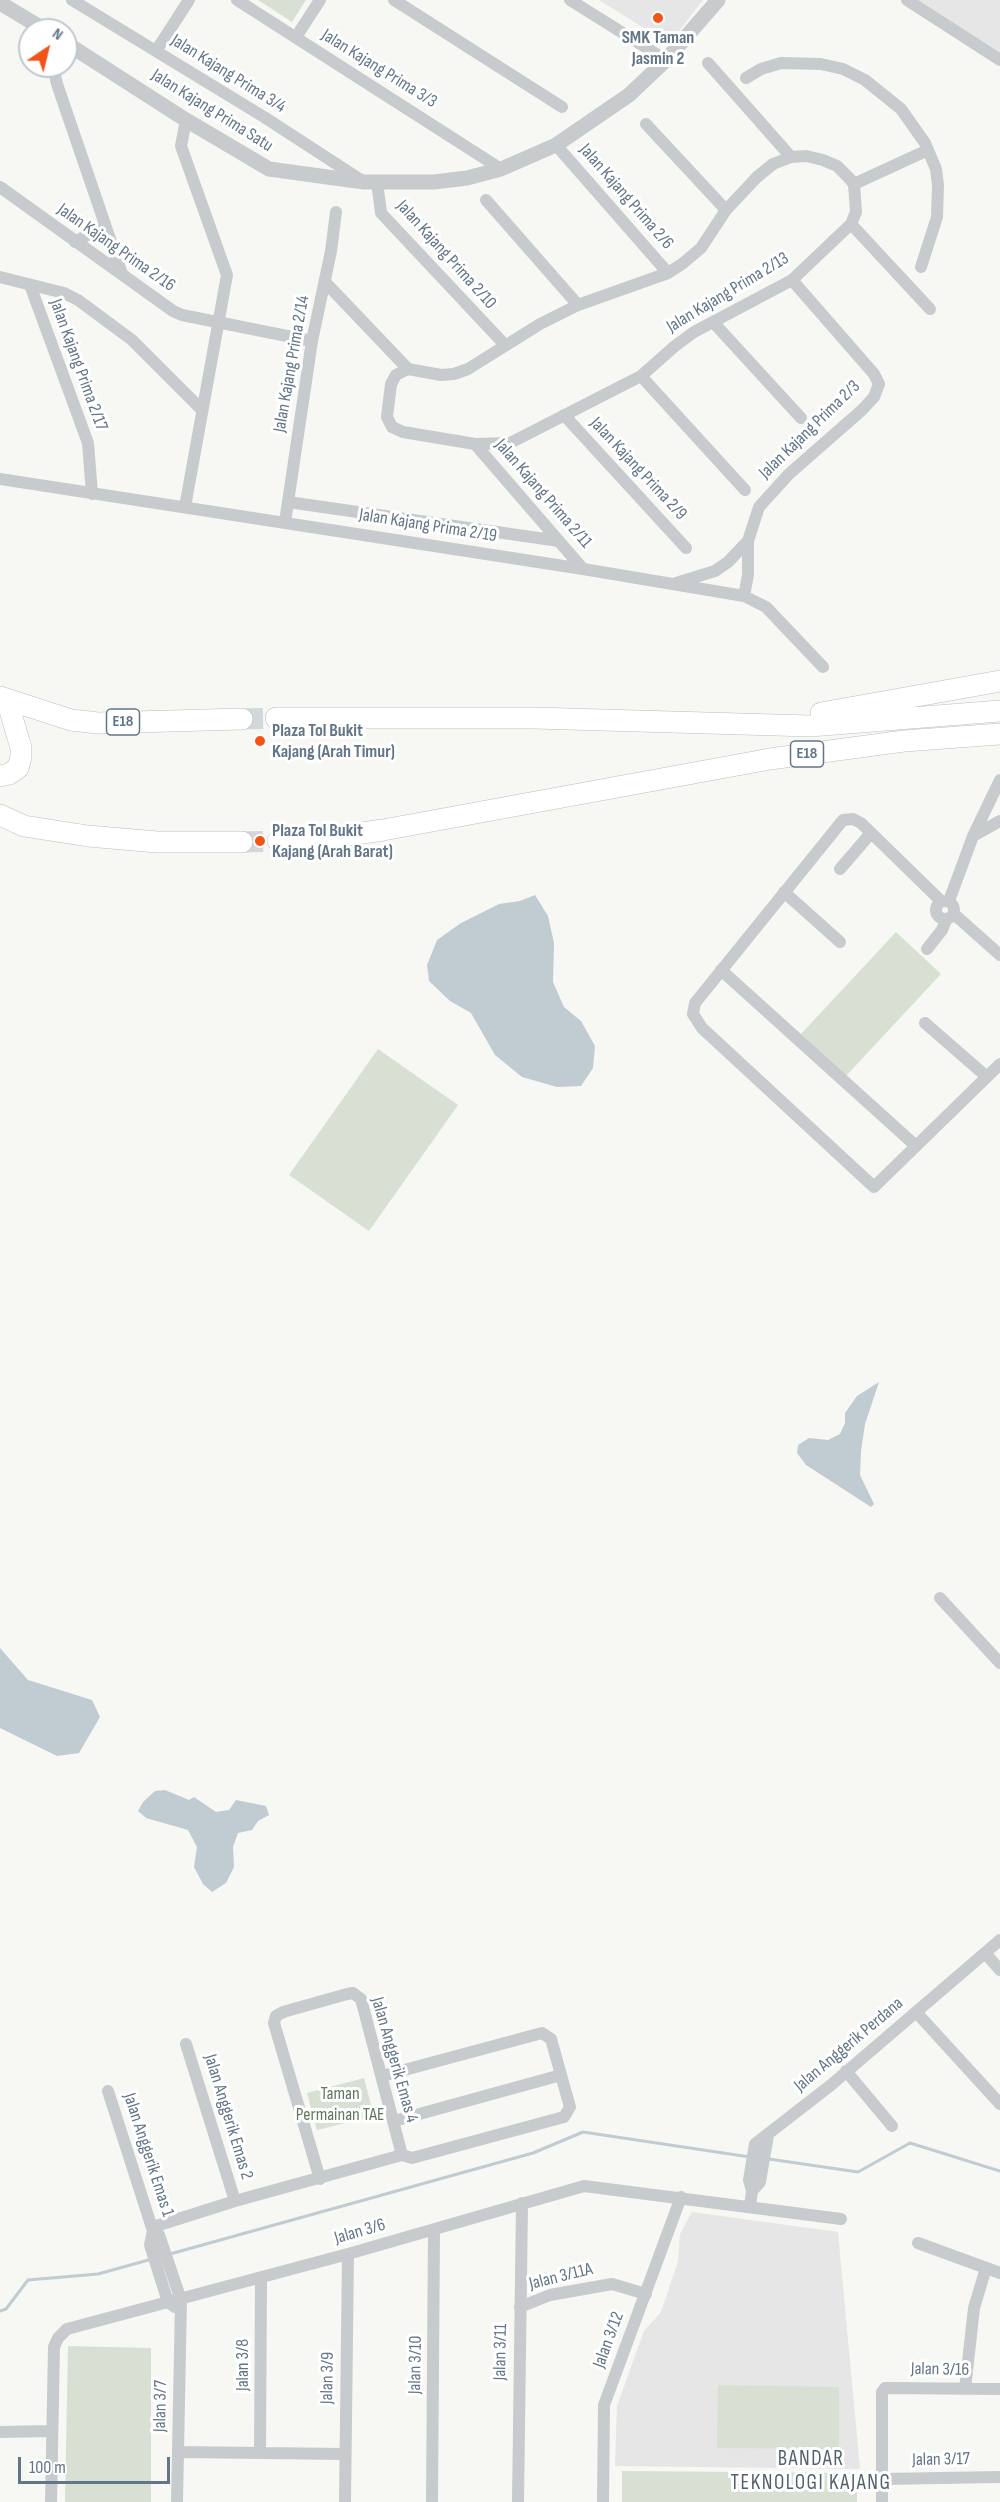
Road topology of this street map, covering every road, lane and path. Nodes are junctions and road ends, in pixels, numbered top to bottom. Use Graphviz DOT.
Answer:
graph roads {
  1 [pos="72,0"];
  2 [pos="189,0"];
  3 [pos="237,0"];
  4 [pos="320,0"];
  5 [pos="394,0"];
  6 [pos="570,0"];
  7 [pos="718,0"];
  8 [pos="907,0"];
  9 [pos="0,3"];
  10 [pos="25,18"];
  11 [pos="296,37"];
  12 [pos="78,51"];
  13 [pos="156,51"];
  14 [pos="666,60"];
  15 [pos="1000,60"];
  16 [pos="708,63"];
  17 [pos="56,78"];
  18 [pos="746,78"];
  19 [pos="562,107"];
  20 [pos="186,120"];
  21 [pos="646,124"];
  22 [pos="556,145"];
  23 [pos="928,150"];
  24 [pos="790,157"];
  25 [pos="501,169"];
  26 [pos="370,182"];
  27 [pos="854,184"];
  28 [pos="0,187"];
  29 [pos="486,200"];
  30 [pos="726,210"];
  31 [pos="336,212"];
  32 [pos="851,224"];
  33 [pos="105,225"];
  34 [pos="75,242"];
  35 [pos="921,267"];
  36 [pos="668,273"];
  37 [pos="122,274"];
  38 [pos="0,278"];
  39 [pos="792,280"];
  40 [pos="325,282"];
  41 [pos="30,285"];
  42 [pos="578,305"];
  43 [pos="930,309"];
  44 [pos="218,322"];
  45 [pos="713,322"];
  46 [pos="312,341"];
  47 [pos="505,345"];
  48 [pos="408,369"];
  49 [pos="641,376"];
  50 [pos="201,409"];
  51 [pos="564,415"];
  52 [pos="801,418"];
  53 [pos="475,444"];
  54 [pos="0,479"];
  55 [pos="745,490"];
  56 [pos="92,494"];
  57 [pos="288,502"];
  58 [pos="185,507"];
  59 [pos="285,522"];
  60 [pos="559,541"];
  61 [pos="748,541"];
  62 [pos="686,548"];
  63 [pos="583,568"];
  64 [pos="672,584"];
  65 [pos="744,596"];
  66 [pos="823,667"];
  67 [pos="1000,681"];
  68 [pos="3,698"];
  69 [pos="1000,711"];
  70 [pos="276,718"];
  71 [pos="242,719"];
  72 [pos="762,723"];
  73 [pos="1000,734"];
  74 [pos="904,741"];
  75 [pos="1000,741"];
  76 [pos="0,776"];
  77 [pos="999,783"];
  78 [pos="0,815"];
  79 [pos="1000,820"];
  80 [pos="871,832"];
  81 [pos="973,836"];
  82 [pos="278,841"];
  83 [pos="242,842"];
  84 [pos="840,869"];
  85 [pos="784,892"];
  86 [pos="945,901"];
  87 [pos="950,917"];
  88 [pos="840,942"];
  89 [pos="927,949"];
  90 [pos="1000,955"];
  91 [pos="721,970"];
  92 [pos="925,1023"];
  93 [pos="1000,1064"];
  94 [pos="987,1077"];
  95 [pos="916,1146"];
  96 [pos="940,1598"];
  97 [pos="1000,1664"];
  98 [pos="1000,1940"];
  99 [pos="985,1953"];
  100 [pos="1000,1970"];
  101 [pos="916,2012"];
  102 [pos="186,2044"];
  103 [pos="846,2071"];
  104 [pos="561,2075"];
  105 [pos="382,2076"];
  106 [pos="108,2091"];
  107 [pos="1000,2104"];
  108 [pos="394,2121"];
  109 [pos="892,2126"];
  110 [pos="402,2155"];
  111 [pos="320,2179"];
  112 [pos="681,2197"];
  113 [pos="235,2201"];
  114 [pos="522,2204"];
  115 [pos="750,2206"];
  116 [pos="841,2219"];
  117 [pos="434,2229"];
  118 [pos="154,2236"];
  119 [pos="918,2243"];
  120 [pos="348,2254"];
  121 [pos="986,2268"];
  122 [pos="1000,2273"];
  123 [pos="261,2278"];
  124 [pos="646,2294"];
  125 [pos="180,2300"];
  126 [pos="168,2302"];
  127 [pos="520,2307"];
  128 [pos="965,2389"];
  129 [pos="1000,2389"];
  130 [pos="52,2431"];
  131 [pos="0,2432"];
  132 [pos="178,2452"];
  133 [pos="260,2453"];
  134 [pos="345,2454"];
  135 [pos="1000,2477"];
  136 [pos="882,2478"];
  137 [pos="51,2502"];
  138 [pos="177,2502"];
  139 [pos="345,2502"];
  140 [pos="432,2502"];
  141 [pos="518,2502"];
  142 [pos="603,2502"];
  143 [pos="882,2502"];
  1 -- 13 [label="street, Jalan Kajang Prima 3/4"];
  2 -- 13 [label="street"];
  3 -- 11 [label="street, Jalan Kajang Prima 3/3"];
  4 -- 11 [label="street"];
  5 -- 19 [label="street"];
  6 -- 14 [label="street"];
  7 -- 14 [label="street, Jalan Kajang Prima Satu"];
  8 -- 15 [label="street"];
  9 -- 10 [label="street"];
  11 -- 25 [label="street, Jalan Kajang Prima 3/3"];
  12 -- 20 [label="street, Jalan Kajang Prima Satu"];
  13 -- 26 [label="street, Jalan Kajang Prima 3/4"];
  14 -- 22 [label="street, Jalan Kajang Prima Satu"];
  16 -- 24 [label="street"];
  17 -- 33 [label="street"];
  18 -- 23 [label="street"];
  20 -- 26 [label="street, Jalan Kajang Prima Satu"];
  20 -- 44 [label="street"];
  21 -- 30 [label="street"];
  22 -- 25 [label="street, Jalan Kajang Prima Satu"];
  22 -- 36 [label="street, Jalan Kajang Prima 2/6"];
  23 -- 27 [label="street"];
  23 -- 35 [label="street"];
  24 -- 27 [label="street"];
  24 -- 30 [label="street"];
  25 -- 26 [label="street, Jalan Kajang Prima Satu"];
  26 -- 47 [label="street, Jalan Kajang Prima 2/10"];
  27 -- 32 [label="street"];
  28 -- 34 [label="street, Jalan Kajang Prima 2/16"];
  29 -- 42 [label="street"];
  30 -- 36 [label="street"];
  31 -- 40 [label="street, Jalan Kajang Prima 2/14"];
  32 -- 39 [label="street, Jalan Kajang Prima 2/13"];
  32 -- 43 [label="street"];
  33 -- 34 [label="street"];
  33 -- 37 [label="street"];
  34 -- 37 [label="street, Jalan Kajang Prima 2/16"];
  36 -- 42 [label="street"];
  37 -- 44 [label="street, Jalan Kajang Prima 2/16"];
  38 -- 41 [label="street"];
  39 -- 45 [label="street, Jalan Kajang Prima 2/13"];
  39 -- 61 [label="street, Jalan Kajang Prima 2/3"];
  40 -- 46 [label="street, Jalan Kajang Prima 2/14"];
  40 -- 48 [label="street"];
  41 -- 50 [label="street"];
  41 -- 56 [label="street, Jalan Kajang Prima 2/17"];
  42 -- 47 [label="street"];
  44 -- 46 [label="street, Jalan Kajang Prima 2/16"];
  44 -- 50 [label="street"];
  45 -- 49 [label="street, Jalan Kajang Prima 2/13"];
  45 -- 52 [label="street"];
  46 -- 57 [label="street, Jalan Kajang Prima 2/14"];
  47 -- 48 [label="street"];
  48 -- 53 [label="street, Jalan Kajang Prima 2/13"];
  49 -- 51 [label="street, Jalan Kajang Prima 2/13"];
  49 -- 55 [label="street"];
  50 -- 58 [label="street"];
  51 -- 53 [label="street, Jalan Kajang Prima 2/13"];
  51 -- 62 [label="street, Jalan Kajang Prima 2/9"];
  53 -- 60 [label="street, Jalan Kajang Prima 2/11"];
  54 -- 56 [label="street, Jalan Kajang Prima 2/19"];
  56 -- 58 [label="street, Jalan Kajang Prima 2/19"];
  57 -- 59 [label="street, Jalan Kajang Prima 2/14"];
  57 -- 60 [label="street"];
  58 -- 59 [label="street, Jalan Kajang Prima 2/19"];
  59 -- 63 [label="street, Jalan Kajang Prima 2/19"];
  60 -- 63 [label="street, Jalan Kajang Prima 2/11"];
  61 -- 64 [label="street"];
  61 -- 65 [label="street, Jalan Kajang Prima 2/3"];
  63 -- 64 [label="street, Jalan Kajang Prima 2/19"];
  64 -- 65 [label="street, Jalan Kajang Prima 2/19"];
  65 -- 66 [label="street, Jalan Kajang Prima 2/19"];
  67 -- 72 [label="highway"];
  68 -- 71 [label="highway, E18"];
  68 -- 76 [label="highway"];
  69 -- 72 [label="highway, E18"];
  70 -- 72 [label="highway, E18"];
  73 -- 74 [label="highway, E18"];
  74 -- 75 [label="highway"];
  74 -- 82 [label="highway, E18"];
  77 -- 81 [label="street"];
  78 -- 83 [label="highway"];
  79 -- 81 [label="street"];
  80 -- 84 [label="street"];
  80 -- 85 [label="street"];
  80 -- 86 [label="street"];
  81 -- 86 [label="street"];
  85 -- 88 [label="street"];
  85 -- 91 [label="street"];
  86 -- 87 [label="street"];
  86 -- 87 [label="street"];
  87 -- 89 [label="street"];
  87 -- 90 [label="street"];
  91 -- 95 [label="street"];
  91 -- 95 [label="street"];
  92 -- 94 [label="street"];
  93 -- 94 [label="street"];
  94 -- 95 [label="street"];
  96 -- 97 [label="street"];
  98 -- 99 [label="street, Jalan Anggerik Perdana"];
  99 -- 100 [label="street"];
  99 -- 101 [label="street, Jalan Anggerik Perdana"];
  101 -- 103 [label="street, Jalan Anggerik Perdana"];
  101 -- 107 [label="street"];
  102 -- 113 [label="street, Jalan Anggerik Emas 2"];
  103 -- 109 [label="street"];
  103 -- 115 [label="street, Jalan Anggerik Perdana"];
  104 -- 105 [label="street"];
  104 -- 108 [label="street"];
  104 -- 110 [label="street"];
  105 -- 108 [label="street, Jalan Anggerik Emas 4"];
  105 -- 111 [label="street, Jalan Anggerik Emas 4"];
  106 -- 118 [label="street, Jalan Anggerik Emas 1"];
  108 -- 110 [label="street, Jalan Anggerik Emas 4"];
  110 -- 111 [label="street"];
  111 -- 113 [label="street"];
  112 -- 114 [label="street, Jalan 3/6"];
  112 -- 115 [label="street, Jalan 3/6"];
  112 -- 124 [label="street, Jalan 3/12"];
  113 -- 118 [label="street"];
  114 -- 117 [label="street, Jalan 3/6"];
  114 -- 127 [label="street, Jalan 3/11"];
  115 -- 116 [label="street, Jalan 3/6"];
  117 -- 120 [label="street, Jalan 3/6"];
  117 -- 140 [label="street, Jalan 3/10"];
  118 -- 125 [label="street, Jalan Anggerik Emas 1"];
  118 -- 126 [label="street, Jalan Anggerik Emas 1"];
  119 -- 121 [label="street"];
  120 -- 123 [label="street, Jalan 3/6"];
  120 -- 134 [label="street, Jalan 3/9"];
  121 -- 122 [label="street"];
  121 -- 128 [label="street"];
  123 -- 125 [label="street, Jalan 3/6"];
  123 -- 133 [label="street, Jalan 3/8"];
  124 -- 127 [label="street, Jalan 3/11A"];
  124 -- 142 [label="street, Jalan 3/12"];
  125 -- 126 [label="street, Jalan 3/6"];
  125 -- 132 [label="street, Jalan 3/7"];
  126 -- 130 [label="street, Jalan 3/6"];
  127 -- 141 [label="street, Jalan 3/11"];
  128 -- 129 [label="street, Jalan 3/16"];
  128 -- 136 [label="street, Jalan 3/16"];
  130 -- 131 [label="street"];
  130 -- 137 [label="street, Jalan 3/6"];
  132 -- 133 [label="street"];
  132 -- 138 [label="street, Jalan 3/7"];
  133 -- 134 [label="street"];
  134 -- 139 [label="street, Jalan 3/9"];
  135 -- 136 [label="street, Jalan 3/17"];
  136 -- 143 [label="street"];
}
